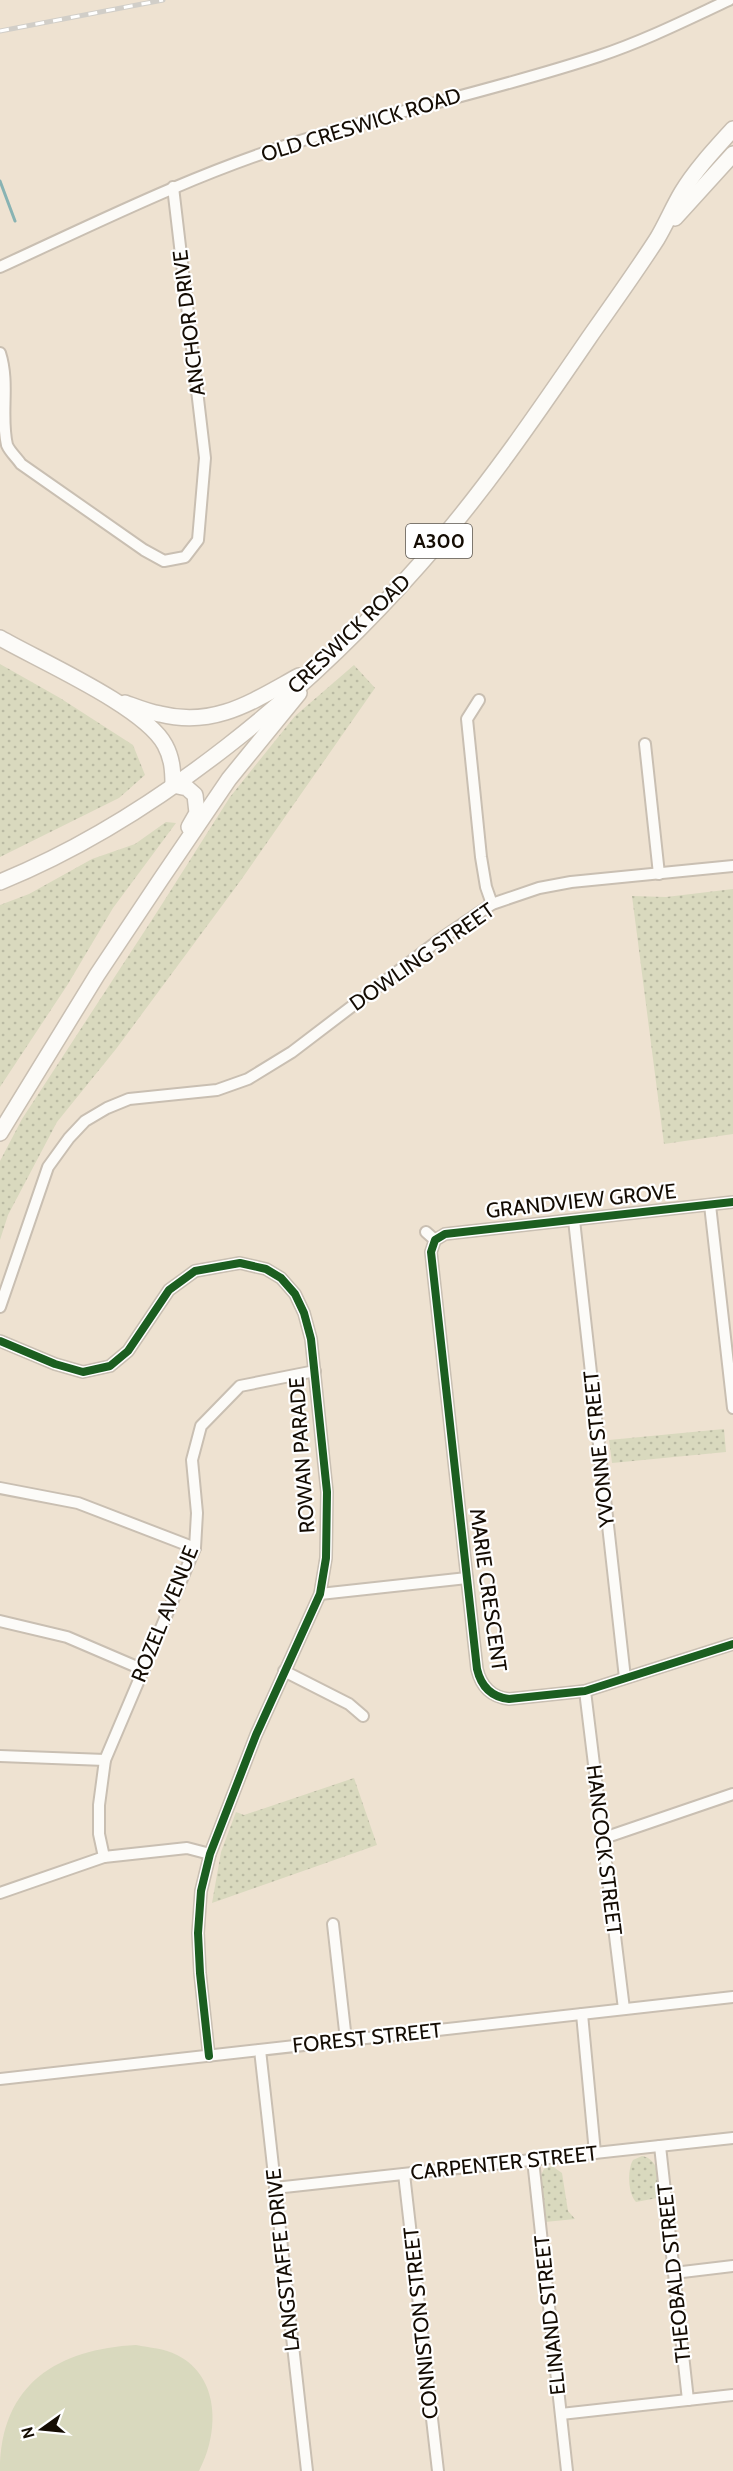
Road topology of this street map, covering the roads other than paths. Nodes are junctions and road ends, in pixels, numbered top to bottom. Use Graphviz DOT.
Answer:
graph roads {
  1 [pos="729,0"];
  2 [pos="733,129"];
  3 [pos="733,154"];
  4 [pos="173,187"];
  5 [pos="658,237"];
  6 [pos="0,267"];
  7 [pos="0,353"];
  8 [pos="0,638"];
  9 [pos="323,663"];
  10 [pos="110,698"];
  11 [pos="479,700"];
  12 [pos="645,744"];
  13 [pos="172,785"];
  14 [pos="733,866"];
  15 [pos="659,874"];
  16 [pos="160,879"];
  17 [pos="0,882"];
  18 [pos="492,904"];
  19 [pos="0,1133"];
  20 [pos="733,1202"];
  21 [pos="710,1205"];
  22 [pos="574,1220"];
  23 [pos="426,1232"];
  24 [pos="435,1240"];
  25 [pos="0,1307"];
  26 [pos="0,1341"];
  27 [pos="315,1371"];
  28 [pos="733,1408"];
  29 [pos="0,1488"];
  30 [pos="195,1548"];
  31 [pos="467,1578"];
  32 [pos="320,1594"];
  33 [pos="0,1621"];
  34 [pos="733,1644"];
  35 [pos="144,1670"];
  36 [pos="284,1671"];
  37 [pos="625,1678"];
  38 [pos="585,1691"];
  39 [pos="363,1716"];
  40 [pos="0,1756"];
  41 [pos="105,1760"];
  42 [pos="733,1794"];
  43 [pos="604,1838"];
  44 [pos="210,1854"];
  45 [pos="104,1857"];
  46 [pos="0,1893"];
  47 [pos="333,1924"];
  48 [pos="733,1997"];
  49 [pos="624,2009"];
  50 [pos="582,2014"];
  51 [pos="346,2040"];
  52 [pos="260,2050"];
  53 [pos="209,2056"];
  54 [pos="0,2079"];
  55 [pos="733,2138"];
  56 [pos="660,2146"];
  57 [pos="596,2152"];
  58 [pos="533,2160"];
  59 [pos="404,2174"];
  60 [pos="275,2188"];
  61 [pos="733,2266"];
  62 [pos="674,2273"];
  63 [pos="733,2395"];
  64 [pos="688,2400"];
  65 [pos="561,2414"];
  66 [pos="307,2471"];
  67 [pos="438,2471"];
  68 [pos="567,2471"];
  1 -- 4 [label="street, OLD CRESWICK ROAD"];
  2 -- 5 [label="highway, CRESWICK ROAD / A300"];
  3 -- 5 [label="highway, CRESWICK ROAD / A300"];
  4 -- 6 [label="street, OLD CRESWICK ROAD"];
  4 -- 7 [label="street, ANCHOR DRIVE"];
  5 -- 9 [label="highway, CRESWICK ROAD / A300"];
  8 -- 10 [label="highway"];
  9 -- 10 [label="highway"];
  9 -- 13 [label="highway, CRESWICK ROAD / A300"];
  9 -- 16 [label="highway"];
  10 -- 13 [label="highway"];
  11 -- 18 [label="street"];
  12 -- 15 [label="street"];
  13 -- 16 [label="highway"];
  13 -- 17 [label="highway, CRESWICK ROAD / A300"];
  14 -- 15 [label="street, DOWLING STREET"];
  15 -- 18 [label="street, DOWLING STREET"];
  16 -- 19 [label="highway"];
  18 -- 25 [label="street, DOWLING STREET"];
  20 -- 21 [label="street, GRANDVIEW GROVE"];
  21 -- 22 [label="street, GRANDVIEW GROVE"];
  21 -- 28 [label="street"];
  22 -- 24 [label="street, GRANDVIEW GROVE"];
  22 -- 37 [label="street, YVONNE STREET"];
  23 -- 24 [label="street"];
  24 -- 31 [label="street, MARIE CRESCENT"];
  26 -- 27 [label="street, ROWAN PARADE"];
  27 -- 30 [label="street, ROZEL AVENUE"];
  27 -- 32 [label="street, ROWAN PARADE"];
  29 -- 30 [label="street"];
  30 -- 35 [label="street, ROZEL AVENUE"];
  31 -- 32 [label="street"];
  31 -- 38 [label="street, MARIE CRESCENT"];
  32 -- 36 [label="street, ROWAN PARADE"];
  33 -- 35 [label="street"];
  34 -- 37 [label="street, MARIE CRESCENT"];
  35 -- 41 [label="street, ROZEL AVENUE"];
  36 -- 39 [label="street"];
  36 -- 44 [label="street, ROWAN PARADE"];
  37 -- 38 [label="street, MARIE CRESCENT"];
  38 -- 43 [label="street, HANCOCK STREET"];
  40 -- 41 [label="street"];
  41 -- 45 [label="street, ROZEL AVENUE"];
  42 -- 43 [label="street"];
  43 -- 49 [label="street, HANCOCK STREET"];
  44 -- 45 [label="street"];
  44 -- 53 [label="street, ROWAN PARADE"];
  45 -- 46 [label="street"];
  47 -- 51 [label="street"];
  48 -- 49 [label="street, FOREST STREET"];
  49 -- 50 [label="street, FOREST STREET"];
  50 -- 51 [label="street, FOREST STREET"];
  50 -- 57 [label="street"];
  51 -- 52 [label="street, FOREST STREET"];
  52 -- 53 [label="street, FOREST STREET"];
  52 -- 60 [label="street, LANGSTAFFE DRIVE"];
  53 -- 54 [label="street, FOREST STREET"];
  55 -- 56 [label="street, CARPENTER STREET"];
  56 -- 57 [label="street, CARPENTER STREET"];
  56 -- 62 [label="street, THEOBALD STREET"];
  57 -- 58 [label="street, CARPENTER STREET"];
  58 -- 59 [label="street, CARPENTER STREET"];
  58 -- 65 [label="street, ELINAND STREET"];
  59 -- 60 [label="street, CARPENTER STREET"];
  59 -- 67 [label="street, CONNISTON STREET"];
  60 -- 66 [label="street, LANGSTAFFE DRIVE"];
  61 -- 62 [label="street"];
  62 -- 64 [label="street, THEOBALD STREET"];
  63 -- 64 [label="street"];
  64 -- 65 [label="street"];
  65 -- 68 [label="street, ELINAND STREET"];
}
